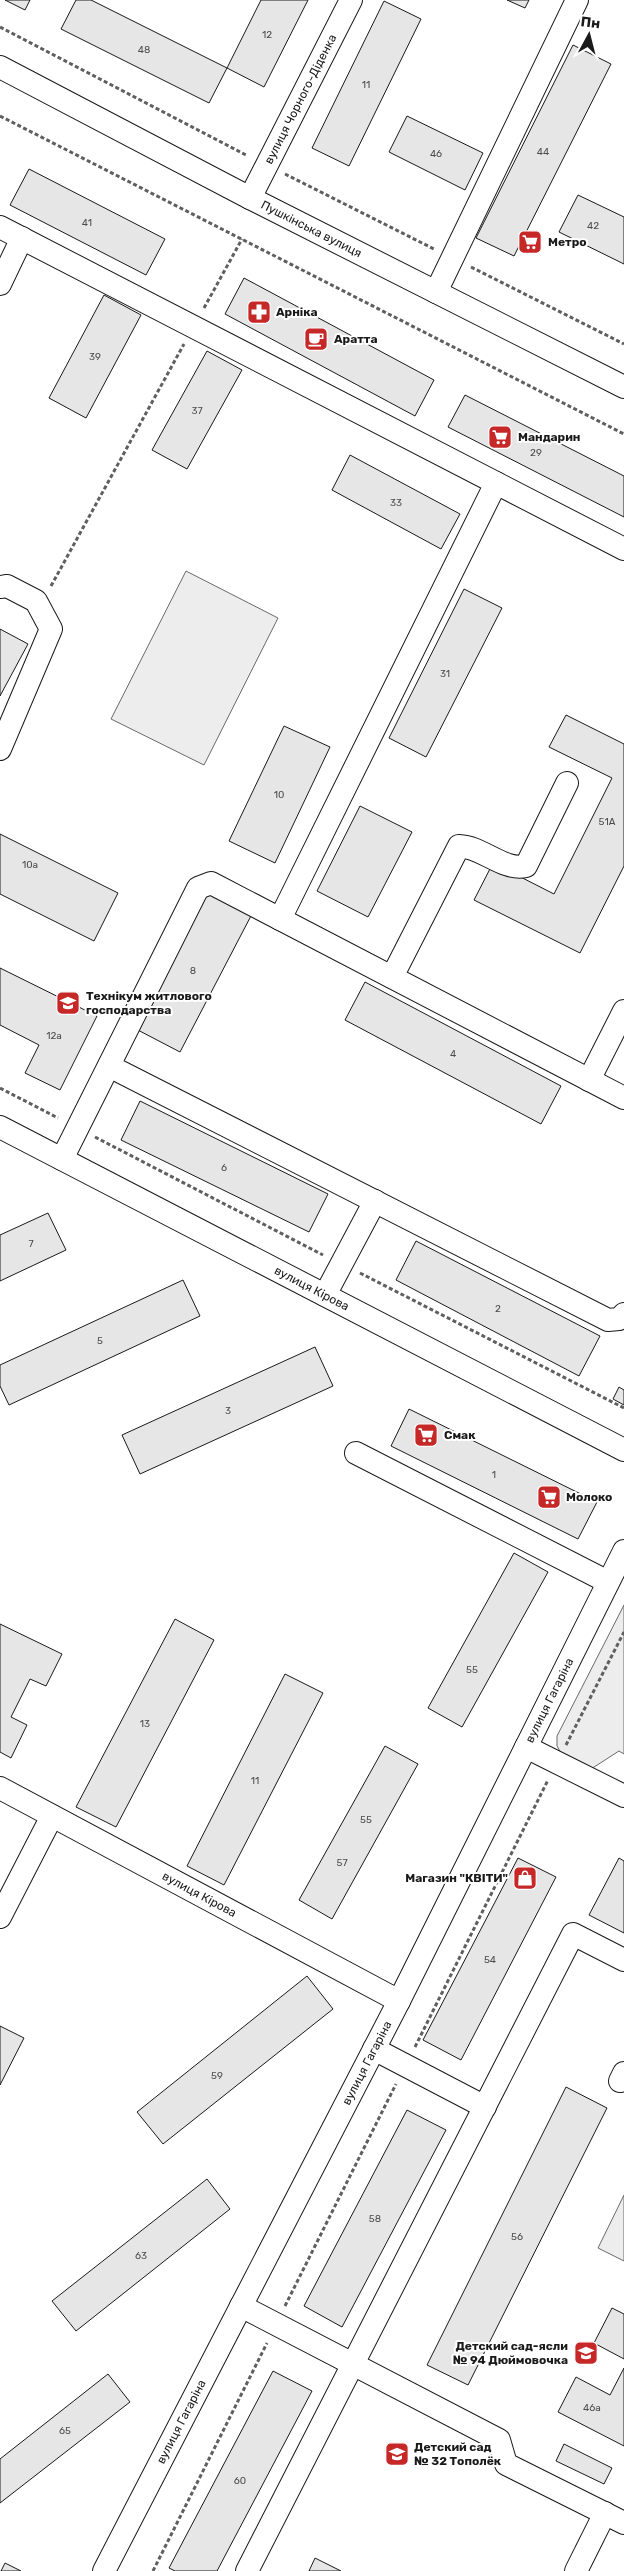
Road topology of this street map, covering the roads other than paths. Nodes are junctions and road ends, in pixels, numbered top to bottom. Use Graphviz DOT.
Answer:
graph roads {
  1 [pos="350,0"];
  2 [pos="577,0"];
  3 [pos="0,68"];
  4 [pos="250,198"];
  5 [pos="0,227"];
  6 [pos="22,238"];
  7 [pos="0,284"];
  8 [pos="436,292"];
  9 [pos="624,387"];
  10 [pos="496,483"];
  11 [pos="624,549"];
  12 [pos="0,587"];
  13 [pos="0,749"];
  14 [pos="567,783"];
  15 [pos="280,919"];
  16 [pos="392,977"];
  17 [pos="624,1011"];
  18 [pos="109,1066"];
  19 [pos="589,1080"];
  20 [pos="624,1098"];
  21 [pos="0,1127"];
  22 [pos="62,1159"];
  23 [pos="375,1201"];
  24 [pos="325,1295"];
  25 [pos="624,1314"];
  26 [pos="624,1450"];
  27 [pos="356,1453"];
  28 [pos="624,1551"];
  29 [pos="608,1582"];
  30 [pos="526,1747"];
  31 [pos="0,1788"];
  32 [pos="624,1796"];
  33 [pos="52,1816"];
  34 [pos="0,1918"];
  35 [pos="624,1960"];
  36 [pos="399,2001"];
  37 [pos="374,2049"];
  38 [pos="485,2107"];
  39 [pos="241,2306"];
  40 [pos="352,2364"];
  41 [pos="614,2518"];
  42 [pos="104,2571"];
  43 [pos="247,2571"];
  44 [pos="576,2571"];
  1 -- 4 [label="street, вулиця Чорного-Діденка"];
  2 -- 8 [label="street"];
  3 -- 4 [label="street, Пушкінська вулиця"];
  4 -- 8 [label="street, Пушкінська вулиця"];
  5 -- 6 [label="street"];
  6 -- 7 [label="street"];
  6 -- 10 [label="street"];
  8 -- 9 [label="street, Пушкінська вулиця"];
  10 -- 11 [label="street"];
  10 -- 15 [label="street"];
  12 -- 13 [label="street"];
  14 -- 16 [label="street"];
  15 -- 16 [label="street"];
  15 -- 18 [label="street"];
  16 -- 19 [label="street"];
  17 -- 19 [label="street"];
  18 -- 22 [label="street"];
  18 -- 23 [label="street"];
  19 -- 20 [label="street"];
  21 -- 22 [label="street, вулиця Кірова"];
  22 -- 24 [label="street, вулиця Кірова"];
  23 -- 24 [label="street"];
  23 -- 25 [label="street"];
  24 -- 26 [label="street, вулиця Кірова"];
  27 -- 29 [label="street"];
  28 -- 29 [label="street, вулиця Гагаріна"];
  29 -- 30 [label="street, вулиця Гагаріна"];
  30 -- 32 [label="street"];
  30 -- 36 [label="street, вулиця Гагаріна"];
  31 -- 33 [label="street, вулиця Кірова"];
  33 -- 34 [label="street"];
  33 -- 36 [label="street, вулиця Кірова"];
  35 -- 38 [label="street"];
  36 -- 37 [label="street, вулиця Гагаріна"];
  37 -- 38 [label="street"];
  37 -- 39 [label="street, вулиця Гагаріна"];
  38 -- 40 [label="street"];
  39 -- 40 [label="street"];
  39 -- 42 [label="street, вулиця Гагаріна"];
  40 -- 41 [label="street"];
  40 -- 43 [label="street"];
  41 -- 44 [label="street"];
}
